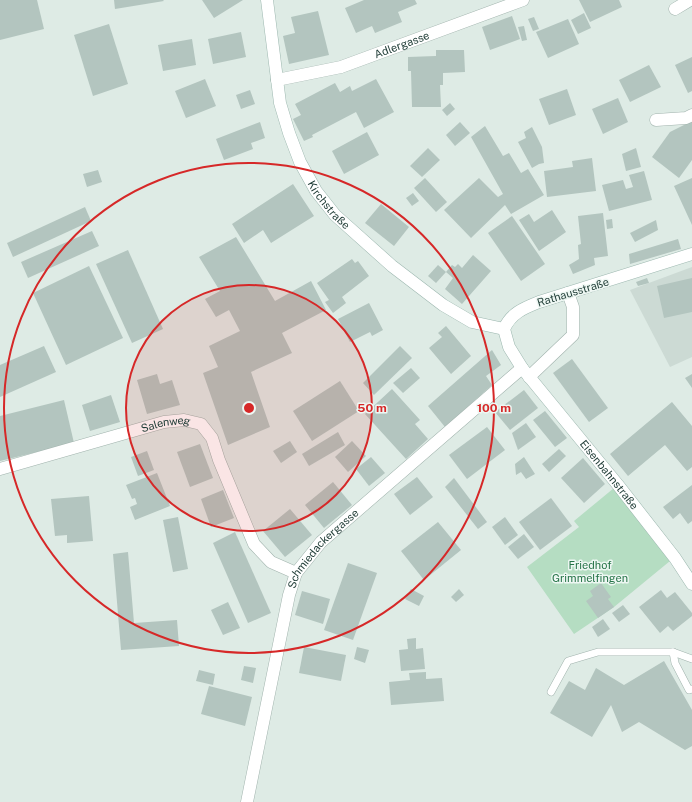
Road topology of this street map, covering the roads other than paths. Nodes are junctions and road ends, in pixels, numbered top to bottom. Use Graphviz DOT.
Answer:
graph roads {
  1 [pos="267,0"];
  2 [pos="523,0"];
  3 [pos="690,0"];
  4 [pos="675,9"];
  5 [pos="277,80"];
  6 [pos="692,115"];
  7 [pos="656,120"];
  8 [pos="692,254"];
  9 [pos="568,293"];
  10 [pos="504,329"];
  11 [pos="526,372"];
  12 [pos="0,469"];
  13 [pos="296,573"];
  14 [pos="692,584"];
  15 [pos="673,652"];
  16 [pos="692,659"];
  17 [pos="692,689"];
  18 [pos="551,692"];
  19 [pos="247,802"];
  1 -- 5 [label="street, Kirchstraße"];
  2 -- 5 [label="street, Adlergasse"];
  3 -- 4 [label="street"];
  5 -- 10 [label="street, Kirchstraße"];
  6 -- 7 [label="street"];
  8 -- 9 [label="street, Rathausstraße"];
  9 -- 10 [label="street, Rathausstraße"];
  9 -- 11 [label="street, Schmiedackergasse"];
  10 -- 11 [label="street"];
  11 -- 13 [label="street, Schmiedackergasse"];
  11 -- 14 [label="street, Eisenbahnstraße"];
  12 -- 13 [label="street, Salenweg"];
  13 -- 19 [label="street, Schmiedackergasse"];
  15 -- 16 [label="lane"];
  15 -- 17 [label="lane"];
  15 -- 18 [label="lane"];
}
